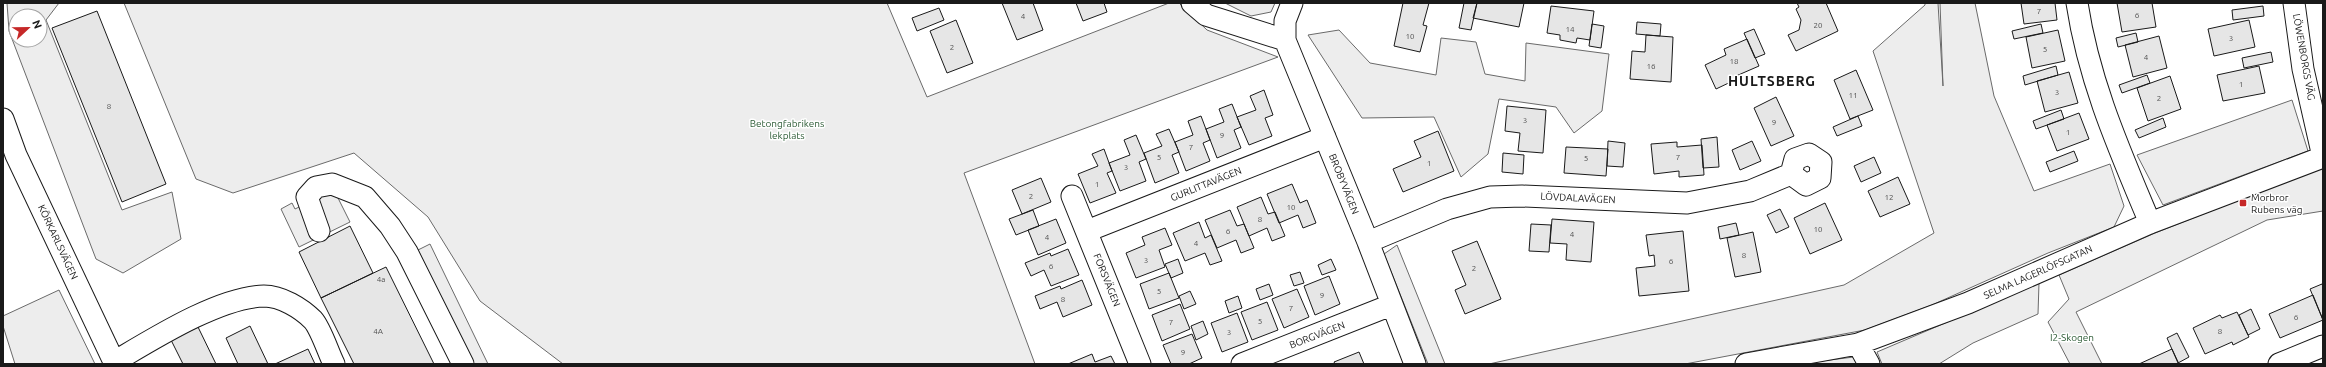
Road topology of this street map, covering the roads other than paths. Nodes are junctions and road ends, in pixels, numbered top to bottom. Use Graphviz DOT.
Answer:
graph roads {
  1 [pos="1192,3"];
  2 [pos="1292,3"];
  3 [pos="2077,3"];
  4 [pos="2294,3"];
  5 [pos="1285,40"];
  6 [pos="3,119"];
  7 [pos="1325,137"];
  8 [pos="2323,157"];
  9 [pos="1791,174"];
  10 [pos="1072,196"];
  11 [pos="2150,223"];
  12 [pos="319,231"];
  13 [pos="1087,231"];
  14 [pos="1368,242"];
  15 [pos="1392,305"];
  16 [pos="1858,344"];
  17 [pos="2323,346"];
  18 [pos="114,363"];
  19 [pos="334,364"];
  20 [pos="463,364"];
  21 [pos="1140,364"];
  22 [pos="1242,364"];
  23 [pos="1415,364"];
  24 [pos="1746,364"];
  25 [pos="1869,364"];
  26 [pos="2279,364"];
  1 -- 5 [label="street"];
  2 -- 5 [label="street, BROBYVÄGEN"];
  3 -- 11 [label="street"];
  4 -- 8 [label="street, LÖWENBORGS VÄG"];
  5 -- 7 [label="street, BROBYVÄGEN"];
  6 -- 18 [label="street, KÖRKARLSVÄGEN"];
  7 -- 13 [label="street, GURLITTAVÄGEN"];
  7 -- 14 [label="street, BROBYVÄGEN"];
  8 -- 11 [label="street, SELMA LAGERLÖFSGATAN"];
  9 -- 14 [label="street, LÖVDALAVÄGEN"];
  10 -- 13 [label="street, FORSVÄGEN"];
  11 -- 16 [label="street, SELMA LAGERLÖFSGATAN"];
  12 -- 20 [label="street"];
  13 -- 21 [label="street, FORSVÄGEN"];
  14 -- 15 [label="street, BROBYVÄGEN"];
  15 -- 22 [label="street, BORGVÄGEN"];
  15 -- 23 [label="street, BROBYVÄGEN"];
  16 -- 24 [label="street, SELMA LAGERLÖFSGATAN"];
  16 -- 25 [label="street"];
  17 -- 26 [label="street"];
  18 -- 19 [label="street"];
}
